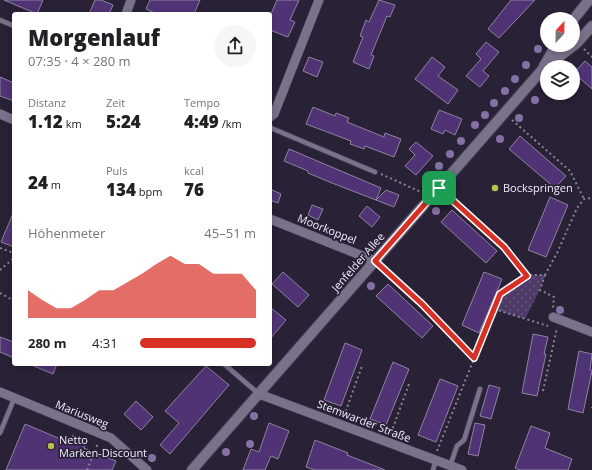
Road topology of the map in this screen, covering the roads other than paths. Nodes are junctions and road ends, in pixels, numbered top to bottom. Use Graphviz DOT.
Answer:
graph roads {
  1 [pos="131,0"];
  2 [pos="319,0"];
  3 [pos="589,0"];
  4 [pos="127,12"];
  5 [pos="579,12"];
  6 [pos="0,20"];
  7 [pos="12,25"];
  8 [pos="592,26"];
  9 [pos="555,60"];
  10 [pos="540,72"];
  11 [pos="0,114"];
  12 [pos="272,116"];
  13 [pos="12,119"];
  14 [pos="272,128"];
  15 [pos="375,172"];
  16 [pos="272,220"];
  17 [pos="375,261"];
  18 [pos="556,322"];
  19 [pos="592,332"];
  20 [pos="226,366"];
  21 [pos="480,389"];
  22 [pos="0,392"];
  23 [pos="259,394"];
  24 [pos="14,399"];
  25 [pos="0,433"];
  26 [pos="435,460"];
  27 [pos="450,466"];
  28 [pos="147,470"];
  29 [pos="192,470"];
  30 [pos="433,470"];
  31 [pos="462,470"];
  1 -- 4 [label="street"];
  2 -- 12 [label="street"];
  3 -- 5 [label="main road"];
  6 -- 7 [label="lane"];
  8 -- 9 [label="main road, Jenfelder Allee"];
  10 -- 17 [label="main road, Jenfelder Allee"];
  11 -- 13 [label="street"];
  14 -- 15 [label="lane"];
  16 -- 17 [label="street, Moorkoppel"];
  17 -- 23 [label="main road, Jenfelder Allee"];
  18 -- 19 [label="street"];
  20 -- 23 [label="lane"];
  21 -- 27 [label="lane"];
  22 -- 24 [label="street, Mariusweg"];
  23 -- 26 [label="street, Stemwarder Straße"];
  23 -- 29 [label="main road, Jenfelder Allee"];
  24 -- 25 [label="lane"];
  24 -- 28 [label="street, Mariusweg"];
  26 -- 27 [label="street, Stemwarder Straße"];
  26 -- 30 [label="lane"];
  27 -- 31 [label="street, Stemwarder Straße"];
}
